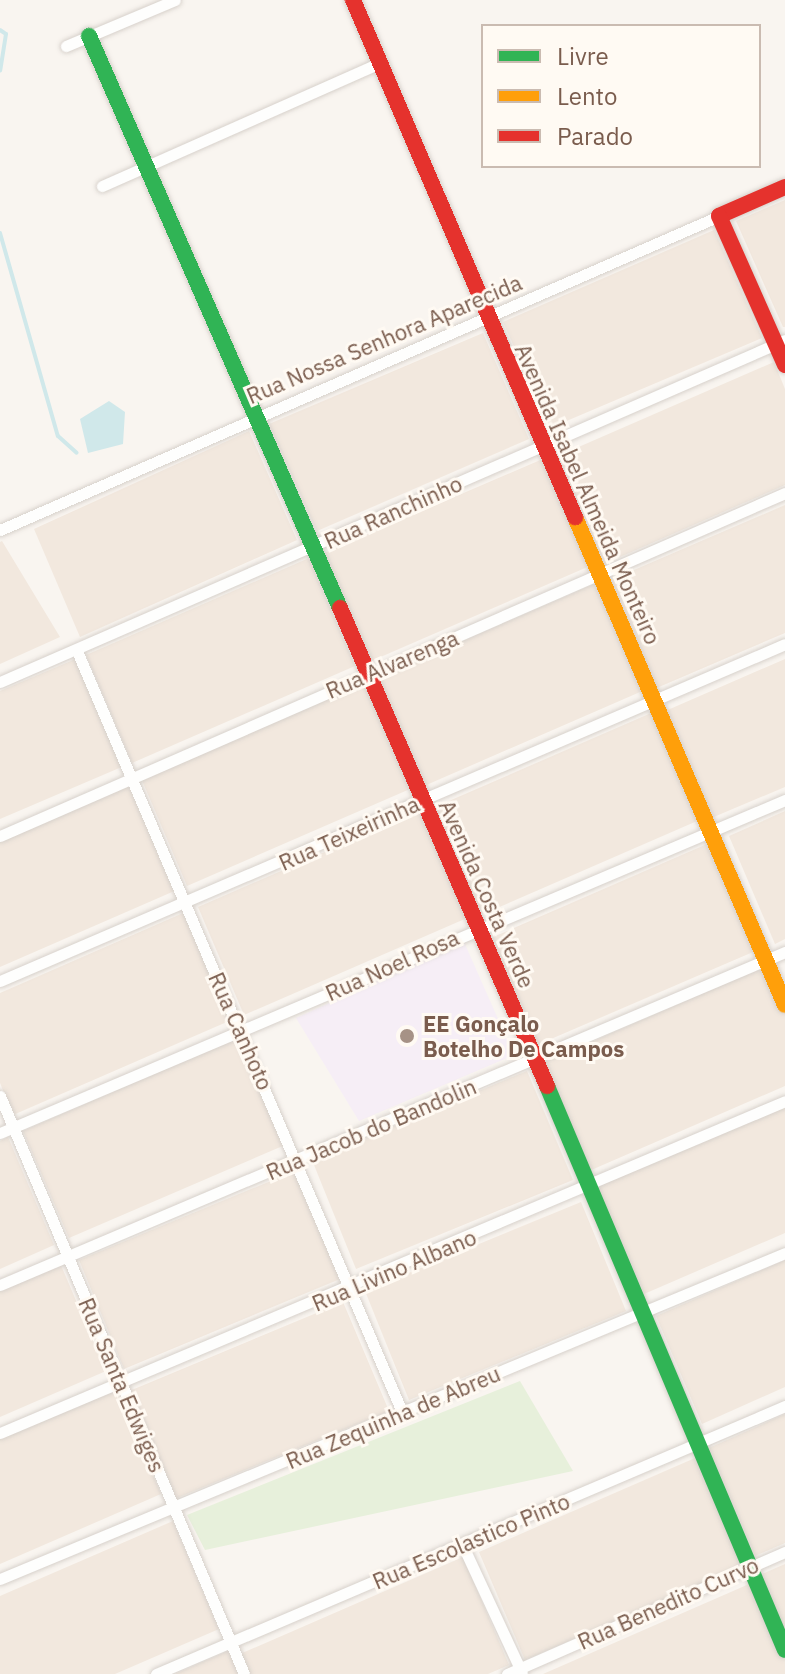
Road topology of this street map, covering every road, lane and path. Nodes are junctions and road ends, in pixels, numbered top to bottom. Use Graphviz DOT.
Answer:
graph roads {
  1 [pos="175,0"];
  2 [pos="353,0"];
  3 [pos="89,36"];
  4 [pos="66,46"];
  5 [pos="380,63"];
  6 [pos="145,167"];
  7 [pos="102,186"];
  8 [pos="785,187"];
  9 [pos="719,216"];
  10 [pos="487,319"];
  11 [pos="780,342"];
  12 [pos="785,365"];
  13 [pos="254,419"];
  14 [pos="544,447"];
  15 [pos="785,493"];
  16 [pos="0,530"];
  17 [pos="313,548"];
  18 [pos="601,574"];
  19 [pos="785,644"];
  20 [pos="77,651"];
  21 [pos="367,674"];
  22 [pos="0,682"];
  23 [pos="654,700"];
  24 [pos="131,778"];
  25 [pos="785,800"];
  26 [pos="422,801"];
  27 [pos="711,832"];
  28 [pos="0,836"];
  29 [pos="183,906"];
  30 [pos="479,926"];
  31 [pos="785,952"];
  32 [pos="766,960"];
  33 [pos="0,981"];
  34 [pos="785,1005"];
  35 [pos="244,1032"];
  36 [pos="535,1059"];
  37 [pos="0,1096"];
  38 [pos="785,1101"];
  39 [pos="13,1128"];
  40 [pos="0,1133"];
  41 [pos="297,1162"];
  42 [pos="588,1186"];
  43 [pos="785,1253"];
  44 [pos="67,1256"];
  45 [pos="0,1285"];
  46 [pos="350,1290"];
  47 [pos="642,1315"];
  48 [pos="120,1382"];
  49 [pos="785,1406"];
  50 [pos="402,1412"];
  51 [pos="0,1433"];
  52 [pos="696,1443"];
  53 [pos="175,1510"];
  54 [pos="463,1546"];
  55 [pos="785,1552"];
  56 [pos="748,1567"];
  57 [pos="0,1579"];
  58 [pos="231,1641"];
  59 [pos="785,1650"];
  60 [pos="521,1671"];
  61 [pos="156,1674"];
  62 [pos="244,1674"];
  63 [pos="507,1674"];
  1 -- 3 [label="street"];
  2 -- 5 [label="street, Avenida Isabel Almeida Monteiro"];
  3 -- 4 [label="street"];
  3 -- 6 [label="street, Avenida Costa Verde"];
  5 -- 6 [label="street"];
  5 -- 10 [label="street, Avenida Isabel Almeida Monteiro"];
  6 -- 7 [label="street"];
  6 -- 13 [label="street, Avenida Costa Verde"];
  8 -- 9 [label="street, Rua Nossa Senhora Aparecida"];
  9 -- 10 [label="street, Rua Nossa Senhora Aparecida"];
  9 -- 11 [label="street"];
  10 -- 13 [label="street, Rua Nossa Senhora Aparecida"];
  10 -- 14 [label="street, Avenida Isabel Almeida Monteiro"];
  11 -- 12 [label="street"];
  11 -- 14 [label="street, Rua Ranchinho"];
  13 -- 16 [label="street, Rua Nossa Senhora Aparecida"];
  13 -- 17 [label="street, Avenida Costa Verde"];
  14 -- 17 [label="street, Rua Ranchinho"];
  14 -- 18 [label="street, Avenida Isabel Almeida Monteiro"];
  15 -- 18 [label="street, Rua Alvarenga"];
  17 -- 20 [label="street, Rua Ranchinho"];
  17 -- 21 [label="street, Avenida Costa Verde"];
  18 -- 21 [label="street, Rua Alvarenga"];
  18 -- 23 [label="street, Avenida Isabel Almeida Monteiro"];
  19 -- 23 [label="street, Rua Teixeirinha"];
  20 -- 22 [label="street, Rua Ranchinho"];
  20 -- 24 [label="street, Rua Canhoto"];
  21 -- 24 [label="street, Rua Alvarenga"];
  21 -- 26 [label="street, Avenida Costa Verde"];
  23 -- 26 [label="street, Rua Teixeirinha"];
  23 -- 27 [label="street, Avenida Isabel Almeida Monteiro"];
  24 -- 28 [label="street, Rua Alvarenga"];
  24 -- 29 [label="street, Rua Canhoto"];
  25 -- 27 [label="street, Rua Noel Rosa"];
  26 -- 29 [label="street, Rua Teixeirinha"];
  26 -- 30 [label="street, Avenida Costa Verde"];
  27 -- 30 [label="street, Rua Noel Rosa"];
  27 -- 32 [label="street, Avenida Isabel Almeida Monteiro"];
  29 -- 33 [label="street, Rua Teixeirinha"];
  29 -- 35 [label="street, Rua Canhoto"];
  30 -- 35 [label="street, Rua Noel Rosa"];
  30 -- 36 [label="street, Avenida Costa Verde"];
  31 -- 32 [label="street, Rua Jacob do Bandolin"];
  32 -- 34 [label="street, Avenida Isabel Almeida Monteiro"];
  32 -- 36 [label="street, Rua Jacob do Bandolin"];
  35 -- 39 [label="street, Rua Noel Rosa"];
  35 -- 41 [label="street, Rua Canhoto"];
  36 -- 41 [label="street, Rua Jacob do Bandolin"];
  36 -- 42 [label="street, Avenida Costa Verde"];
  37 -- 39 [label="street, Rua Santa Edwiges"];
  38 -- 42 [label="street, Rua Livino Albano"];
  39 -- 40 [label="street, Rua Noel Rosa"];
  39 -- 44 [label="street, Rua Santa Edwiges"];
  41 -- 44 [label="street, Rua Jacob do Bandolin"];
  41 -- 46 [label="street, Rua Canhoto"];
  42 -- 46 [label="street, Rua Livino Albano"];
  42 -- 47 [label="street, Avenida Costa Verde"];
  43 -- 47 [label="street, Rua Zequinha de Abreu"];
  44 -- 45 [label="street, Rua Jacob do Bandolin"];
  44 -- 48 [label="street, Rua Santa Edwiges"];
  46 -- 48 [label="street, Rua Livino Albano"];
  46 -- 50 [label="street, Rua Canhoto"];
  47 -- 50 [label="street, Rua Zequinha de Abreu"];
  47 -- 52 [label="street, Avenida Costa Verde"];
  48 -- 51 [label="street, Rua Livino Albano"];
  48 -- 53 [label="street, Rua Santa Edwiges"];
  49 -- 52 [label="street, Rua Escolastico Pinto"];
  50 -- 53 [label="street, Rua Zequinha de Abreu"];
  52 -- 54 [label="street, Rua Escolastico Pinto"];
  52 -- 56 [label="street, Avenida Costa Verde"];
  53 -- 57 [label="street, Rua Zequinha de Abreu"];
  53 -- 58 [label="street, Rua Santa Edwiges"];
  54 -- 58 [label="street, Rua Escolastico Pinto"];
  54 -- 60 [label="street"];
  55 -- 56 [label="street, Rua Benedito Curvo"];
  56 -- 59 [label="street, Avenida Costa Verde"];
  56 -- 60 [label="street, Rua Benedito Curvo"];
  58 -- 61 [label="street, Rua Escolastico Pinto"];
  58 -- 62 [label="street, Rua Santa Edwiges"];
  60 -- 63 [label="street, Rua Benedito Curvo"];
}
